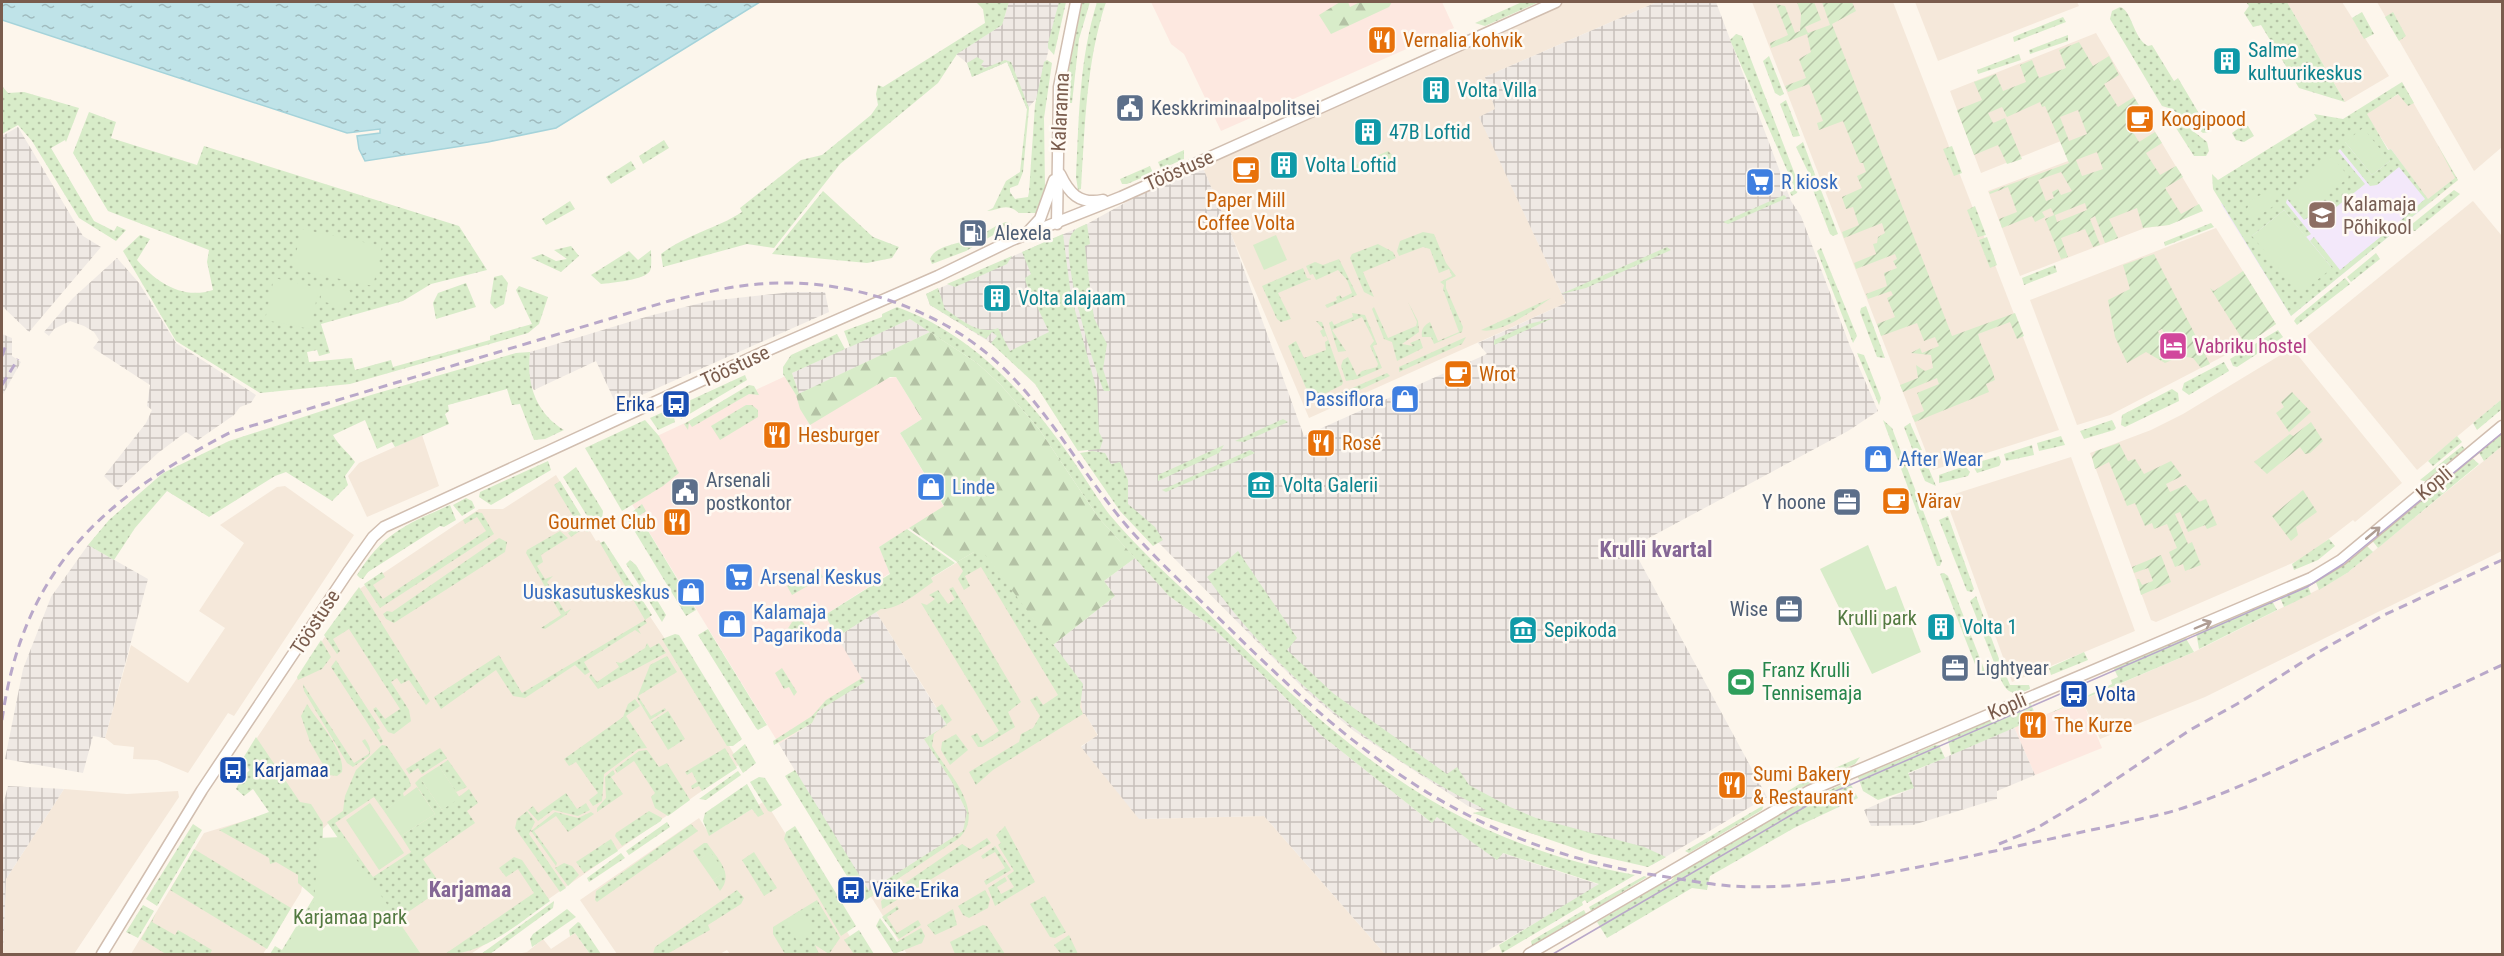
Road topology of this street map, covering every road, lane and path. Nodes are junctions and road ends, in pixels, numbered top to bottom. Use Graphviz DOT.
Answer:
graph roads {
  1 [pos="1076,2"];
  2 [pos="1556,2"];
  3 [pos="1058,168"];
  4 [pos="1121,197"];
  5 [pos="1057,224"];
  6 [pos="1025,235"];
  7 [pos="2502,426"];
  8 [pos="102,954"];
  9 [pos="1529,954"];
  1 -- 3 [label="street, Kalaranna"];
  2 -- 4 [label="street, Tööstuse"];
  3 -- 4 [label="street"];
  3 -- 5 [label="street, Kalaranna"];
  3 -- 6 [label="street"];
  4 -- 5 [label="street, Tööstuse"];
  5 -- 6 [label="street, Tööstuse"];
  6 -- 8 [label="street, Tööstuse"];
  9 -- 7 [label="street, Kopli, one-way"];
}
